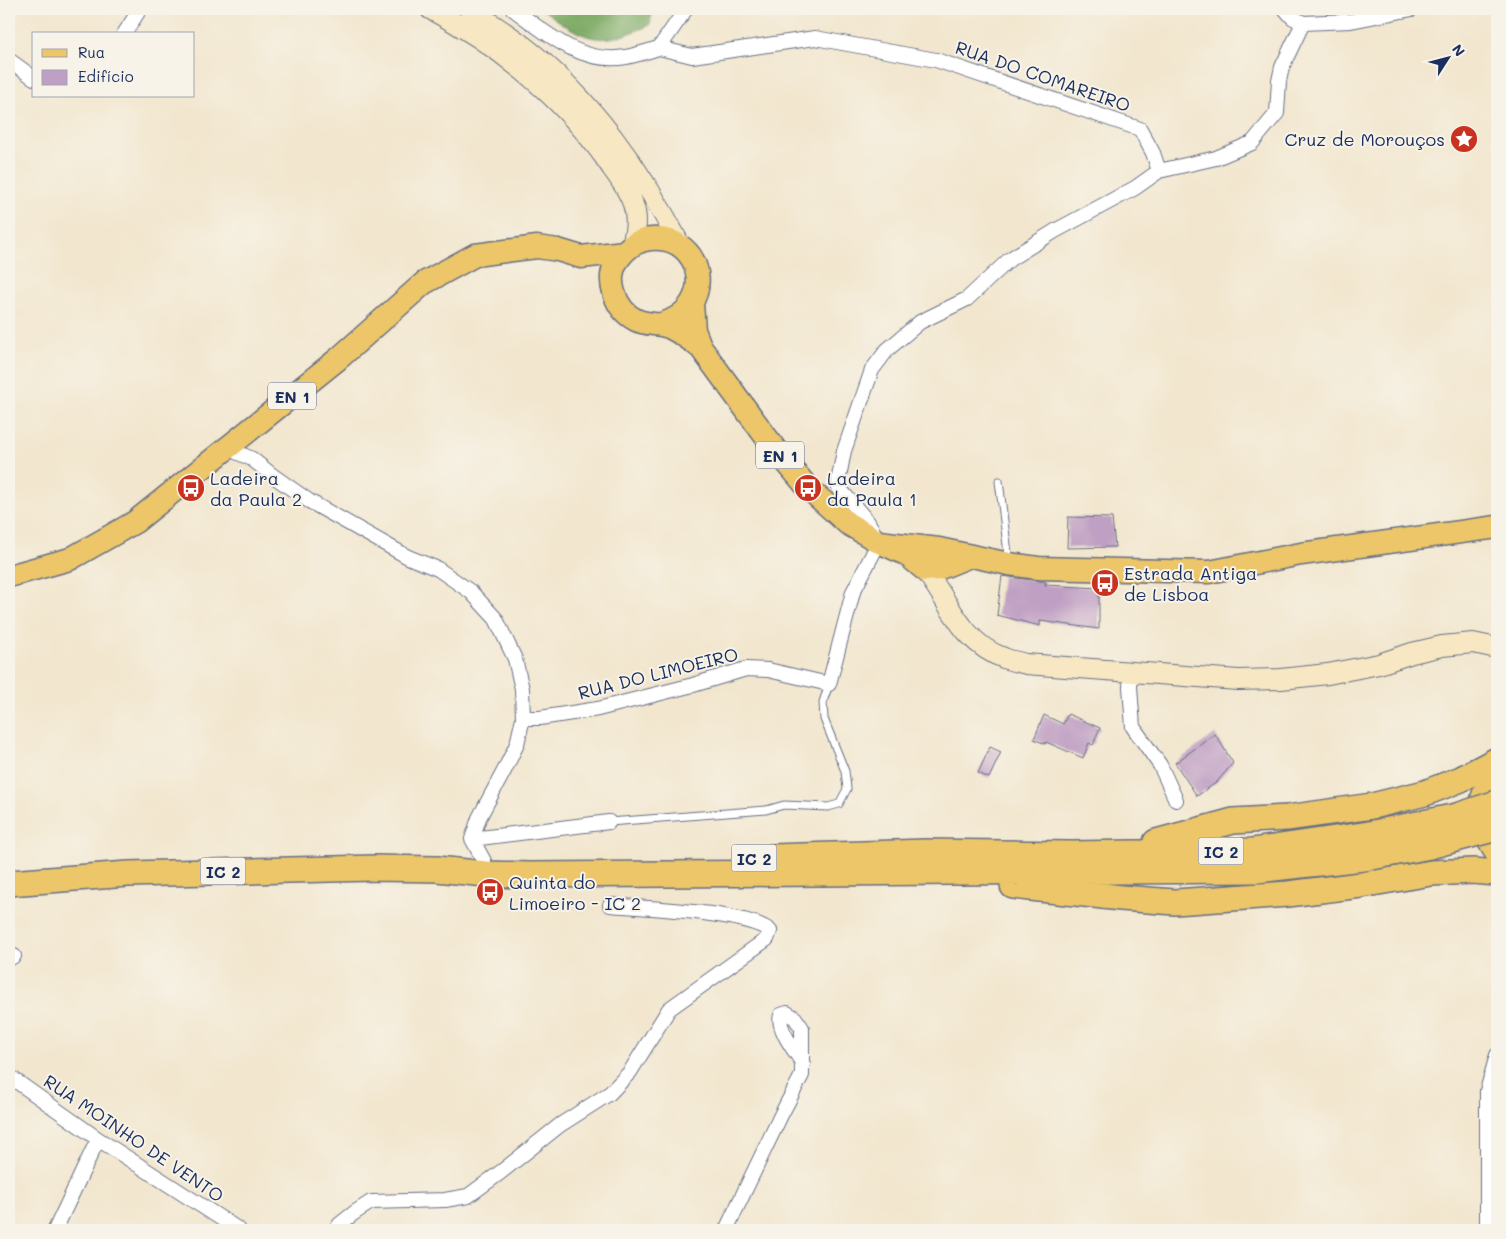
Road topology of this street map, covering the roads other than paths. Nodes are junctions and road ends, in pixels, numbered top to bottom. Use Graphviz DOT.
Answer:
graph roads {
  1 [pos="140,9"];
  2 [pos="430,9"];
  3 [pos="469,9"];
  4 [pos="513,9"];
  5 [pos="686,9"];
  6 [pos="1412,9"];
  7 [pos="1295,14"];
  8 [pos="125,32"];
  9 [pos="659,48"];
  10 [pos="9,60"];
  11 [pos="32,77"];
  12 [pos="1159,171"];
  13 [pos="681,247"];
  14 [pos="628,248"];
  15 [pos="581,257"];
  16 [pos="613,291"];
  17 [pos="692,303"];
  18 [pos="661,324"];
  19 [pos="701,348"];
  20 [pos="227,448"];
  21 [pos="999,481"];
  22 [pos="1497,527"];
  23 [pos="879,542"];
  24 [pos="939,549"];
  25 [pos="966,558"];
  26 [pos="1009,564"];
  27 [pos="925,570"];
  28 [pos="9,576"];
  29 [pos="942,597"];
  30 [pos="1497,648"];
  31 [pos="1131,673"];
  32 [pos="829,684"];
  33 [pos="523,718"];
  34 [pos="1497,760"];
  35 [pos="1497,770"];
  36 [pos="1176,800"];
  37 [pos="1497,803"];
  38 [pos="608,822"];
  39 [pos="1497,828"];
  40 [pos="1370,846"];
  41 [pos="478,850"];
  42 [pos="1497,852"];
  43 [pos="1072,854"];
  44 [pos="437,869"];
  45 [pos="950,873"];
  46 [pos="1497,873"];
  47 [pos="9,883"];
  48 [pos="610,905"];
  49 [pos="779,1020"];
  50 [pos="1497,1055"];
  51 [pos="9,1076"];
  52 [pos="98,1139"];
  53 [pos="341,1228"];
  54 [pos="56,1230"];
  55 [pos="239,1230"];
  56 [pos="726,1230"];
  57 [pos="1487,1230"];
  1 -- 8 [label="street"];
  2 -- 14 [label="street"];
  3 -- 13 [label="street"];
  4 -- 9 [label="street"];
  5 -- 9 [label="street"];
  6 -- 7 [label="street"];
  7 -- 12 [label="street"];
  9 -- 12 [label="street, RUA DO COMAREIRO"];
  10 -- 11 [label="street"];
  12 -- 23 [label="street"];
  13 -- 14 [label="main road"];
  13 -- 17 [label="main road"];
  14 -- 15 [label="main road, EN 1"];
  14 -- 16 [label="main road"];
  15 -- 16 [label="main road, EN 1"];
  15 -- 20 [label="main road, EN 1"];
  16 -- 18 [label="main road"];
  17 -- 18 [label="main road"];
  17 -- 19 [label="main road, EN 1"];
  18 -- 19 [label="main road, EN 1"];
  19 -- 23 [label="main road, EN 1"];
  20 -- 28 [label="main road, EN 1"];
  20 -- 33 [label="street"];
  21 -- 26 [label="lane"];
  22 -- 26 [label="main road, EN 1"];
  23 -- 24 [label="main road, EN 1"];
  23 -- 27 [label="main road, EN 1"];
  23 -- 32 [label="street"];
  24 -- 25 [label="main road, EN 1"];
  24 -- 27 [label="street"];
  25 -- 26 [label="main road, EN 1"];
  25 -- 27 [label="main road"];
  25 -- 29 [label="street"];
  27 -- 29 [label="street"];
  29 -- 31 [label="street"];
  30 -- 31 [label="street"];
  31 -- 36 [label="street"];
  32 -- 33 [label="street, RUA DO LIMOEIRO"];
  32 -- 38 [label="lane"];
  33 -- 41 [label="street"];
  34 -- 43 [label="highway"];
  35 -- 42 [label="highway"];
  37 -- 40 [label="highway, IC 2, bridge"];
  38 -- 41 [label="street"];
  39 -- 40 [label="highway, IC 2, bridge"];
  40 -- 43 [label="highway, IC 2"];
  40 -- 45 [label="highway, IC 2"];
  41 -- 43 [label="highway, IC 2"];
  41 -- 44 [label="highway, IC 2"];
  44 -- 45 [label="highway, IC 2"];
  44 -- 47 [label="highway, IC 2"];
  45 -- 46 [label="highway"];
  48 -- 53 [label="street"];
  49 -- 56 [label="street"];
  50 -- 57 [label="street"];
  51 -- 52 [label="street, RUA MOINHO DE VENTO"];
  52 -- 54 [label="street"];
  52 -- 55 [label="street, RUA MOINHO DE VENTO"];
}
